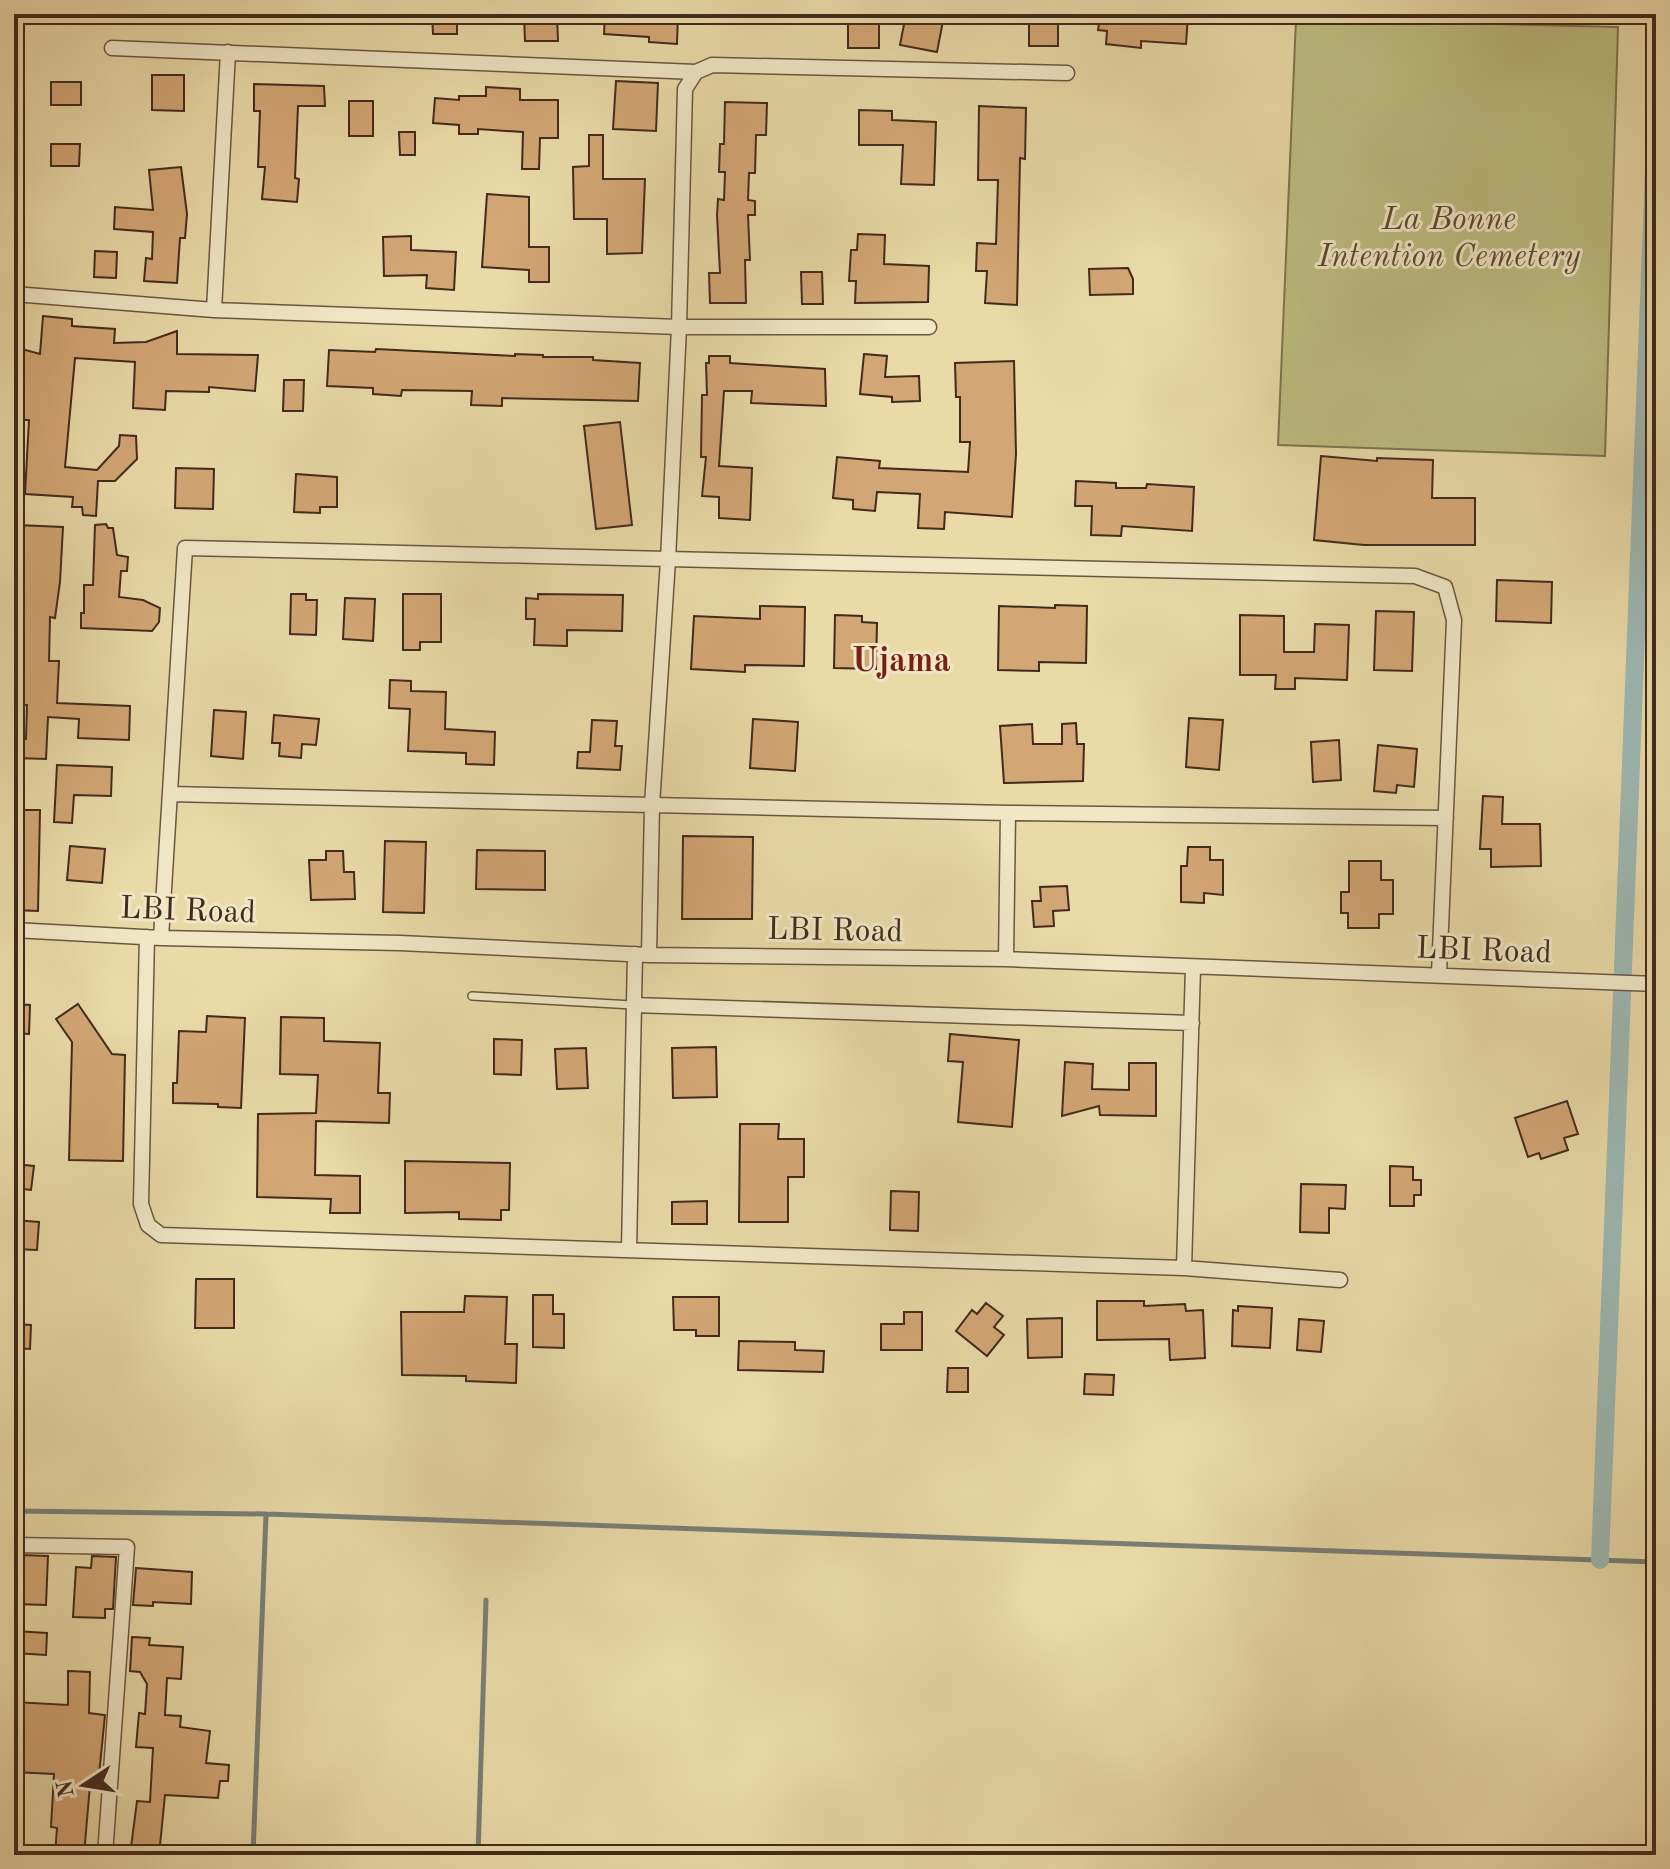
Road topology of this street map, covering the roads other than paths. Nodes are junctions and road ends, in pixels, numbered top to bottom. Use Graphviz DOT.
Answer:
graph roads {
  1 [pos="112,48"];
  2 [pos="228,52"];
  3 [pos="696,72"];
  4 [pos="1067,73"];
  5 [pos="14,294"];
  6 [pos="214,310"];
  7 [pos="679,327"];
  8 [pos="929,327"];
  9 [pos="668,560"];
  10 [pos="170,794"];
  11 [pos="652,805"];
  12 [pos="1008,813"];
  13 [pos="1446,818"];
  14 [pos="14,930"];
  15 [pos="154,938"];
  16 [pos="642,954"];
  17 [pos="1006,959"];
  18 [pos="1193,968"];
  19 [pos="1439,974"];
  20 [pos="1656,984"];
  21 [pos="472,996"];
  22 [pos="634,1005"];
  23 [pos="1192,1023"];
  24 [pos="629,1250"];
  25 [pos="1184,1268"];
  26 [pos="1340,1280"];
  27 [pos="14,1545"];
  28 [pos="105,1855"];
  1 -- 2 [label="street"];
  2 -- 3 [label="street"];
  2 -- 6 [label="street"];
  3 -- 4 [label="street"];
  3 -- 7 [label="street"];
  5 -- 6 [label="street"];
  6 -- 7 [label="street"];
  7 -- 8 [label="street"];
  7 -- 9 [label="street"];
  9 -- 10 [label="street"];
  9 -- 11 [label="street"];
  9 -- 13 [label="street"];
  10 -- 11 [label="street"];
  10 -- 15 [label="street"];
  11 -- 12 [label="street"];
  11 -- 16 [label="street"];
  12 -- 13 [label="street"];
  12 -- 17 [label="street"];
  13 -- 19 [label="street"];
  14 -- 15 [label="street, LBI Road"];
  15 -- 16 [label="street, LBI Road"];
  15 -- 24 [label="street"];
  16 -- 17 [label="street, LBI Road"];
  16 -- 22 [label="street"];
  17 -- 18 [label="street, LBI Road"];
  18 -- 19 [label="street, LBI Road"];
  18 -- 23 [label="street"];
  19 -- 20 [label="street, LBI Road"];
  21 -- 22 [label="lane"];
  22 -- 23 [label="street"];
  22 -- 24 [label="street"];
  23 -- 25 [label="street"];
  24 -- 25 [label="street"];
  25 -- 26 [label="street"];
  27 -- 28 [label="street"];
}
